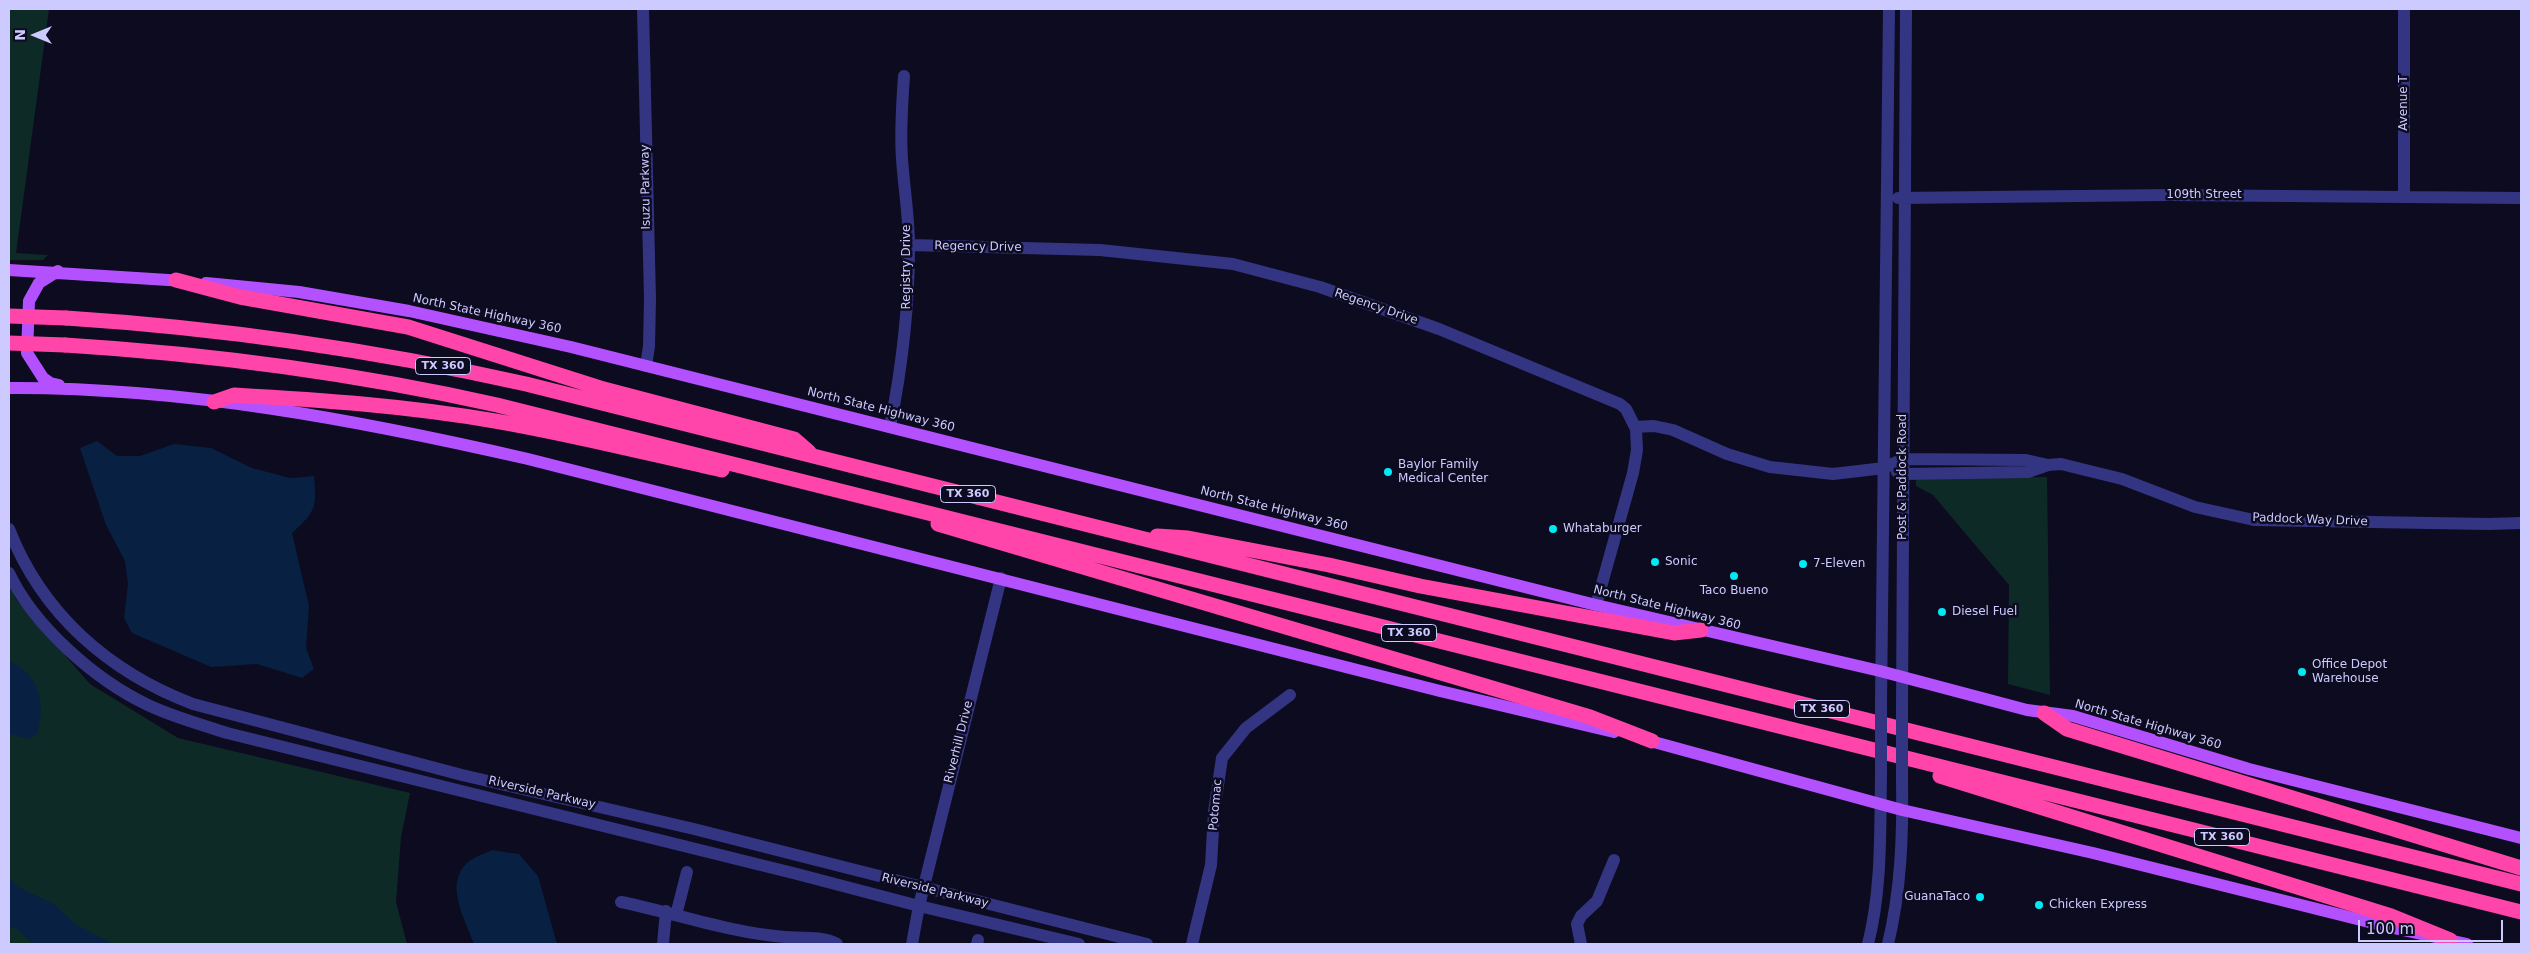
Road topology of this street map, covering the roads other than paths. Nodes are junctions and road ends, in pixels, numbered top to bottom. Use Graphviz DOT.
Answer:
graph roads {
  1 [pos="643,9"];
  2 [pos="1889,9"];
  3 [pos="1906,9"];
  4 [pos="2404,9"];
  5 [pos="904,76"];
  6 [pos="2404,197"];
  7 [pos="1888,198"];
  8 [pos="1904,198"];
  9 [pos="2521,198"];
  10 [pos="909,245"];
  11 [pos="9,270"];
  12 [pos="58,271"];
  13 [pos="176,280"];
  14 [pos="9,316"];
  15 [pos="9,343"];
  16 [pos="646,366"];
  17 [pos="9,388"];
  18 [pos="70,388"];
  19 [pos="214,402"];
  20 [pos="890,427"];
  21 [pos="1635,427"];
  22 [pos="812,454"];
  23 [pos="1903,460"];
  24 [pos="2048,465"];
  25 [pos="1884,468"];
  26 [pos="1904,474"];
  27 [pos="784,475"];
  28 [pos="895,503"];
  29 [pos="2521,523"];
  30 [pos="9,529"];
  31 [pos="1123,534"];
  32 [pos="15,558"];
  33 [pos="27,570"];
  34 [pos="10,575"];
  35 [pos="1001,578"];
  36 [pos="1596,605"];
  37 [pos="1701,630"];
  38 [pos="1880,671"];
  39 [pos="1903,677"];
  40 [pos="1290,695"];
  41 [pos="2044,713"];
  42 [pos="1652,741"];
  43 [pos="1923,763"];
  44 [pos="442,768"];
  45 [pos="438,784"];
  46 [pos="1880,805"];
  47 [pos="1902,810"];
  48 [pos="2521,838"];
  49 [pos="1614,860"];
  50 [pos="2521,868"];
  51 [pos="687,872"];
  52 [pos="2521,884"];
  53 [pos="924,888"];
  54 [pos="620,902"];
  55 [pos="919,906"];
  56 [pos="2521,912"];
  57 [pos="671,913"];
  58 [pos="2450,940"];
  59 [pos="663,944"];
  60 [pos="837,944"];
  61 [pos="912,944"];
  62 [pos="1079,944"];
  63 [pos="1147,944"];
  64 [pos="1192,944"];
  65 [pos="1581,944"];
  66 [pos="1868,944"];
  67 [pos="1888,944"];
  68 [pos="2467,944"];
  1 -- 16 [label="street, Isuzu Parkway"];
  2 -- 7 [label="street, Post & Paddock Road"];
  3 -- 8 [label="street, Post & Paddock Road"];
  4 -- 6 [label="street, Avenue T"];
  5 -- 10 [label="street, Registry Drive"];
  6 -- 8 [label="street, 109th Street"];
  6 -- 9 [label="street, 109th Street"];
  7 -- 8 [label="street, 109th Street"];
  7 -- 25 [label="street, Post & Paddock Road"];
  8 -- 23 [label="street, Post & Paddock Road"];
  10 -- 20 [label="street, Registry Drive"];
  10 -- 21 [label="street, Regency Drive"];
  11 -- 12 [label="main road, North State Highway 360"];
  12 -- 13 [label="main road, North State Highway 360"];
  12 -- 18 [label="main road"];
  13 -- 16 [label="main road, North State Highway 360"];
  13 -- 22 [label="highway"];
  14 -- 22 [label="highway, TX 360, bridge"];
  15 -- 27 [label="highway, TX 360, bridge"];
  16 -- 20 [label="main road, North State Highway 360"];
  17 -- 18 [label="main road"];
  18 -- 19 [label="main road"];
  19 -- 27 [label="highway"];
  19 -- 35 [label="main road"];
  20 -- 36 [label="main road, North State Highway 360"];
  21 -- 25 [label="street, Paddock Way Drive"];
  21 -- 36 [label="street, Regency Drive"];
  22 -- 31 [label="highway, TX 360"];
  23 -- 24 [label="street, Paddock Way Drive"];
  23 -- 25 [label="street, Paddock Way Drive"];
  23 -- 26 [label="street, Post & Paddock Road"];
  24 -- 26 [label="street, Paddock Way Drive"];
  24 -- 29 [label="street, Paddock Way Drive"];
  25 -- 26 [label="street, Paddock Way Drive"];
  25 -- 38 [label="street, Post & Paddock Road"];
  26 -- 39 [label="street, Post & Paddock Road"];
  27 -- 28 [label="highway, TX 360"];
  28 -- 42 [label="highway"];
  28 -- 43 [label="highway, TX 360"];
  30 -- 32 [label="street, Riverside Parkway"];
  31 -- 37 [label="highway"];
  31 -- 52 [label="highway, TX 360"];
  32 -- 33 [label="street, Riverside Parkway"];
  33 -- 34 [label="street"];
  33 -- 44 [label="street, Riverside Parkway"];
  34 -- 45 [label="street, Riverside Parkway"];
  35 -- 42 [label="main road"];
  35 -- 53 [label="street, Riverhill Drive"];
  36 -- 37 [label="main road, North State Highway 360"];
  37 -- 38 [label="main road, North State Highway 360"];
  38 -- 39 [label="main road, North State Highway 360"];
  38 -- 46 [label="street, Post & Paddock Road, bridge"];
  39 -- 41 [label="main road, North State Highway 360"];
  39 -- 47 [label="street, Post & Paddock Road, bridge"];
  40 -- 64 [label="street, Potomac"];
  41 -- 48 [label="main road, North State Highway 360"];
  41 -- 50 [label="highway"];
  42 -- 46 [label="main road"];
  43 -- 56 [label="highway, TX 360"];
  43 -- 58 [label="highway"];
  44 -- 45 [label="street"];
  44 -- 53 [label="street, Riverside Parkway"];
  45 -- 55 [label="street, Riverside Parkway"];
  46 -- 47 [label="main road"];
  46 -- 66 [label="street, Post & Paddock Road"];
  47 -- 58 [label="main road"];
  47 -- 67 [label="street, Post & Paddock Road"];
  49 -- 65 [label="street"];
  51 -- 57 [label="street"];
  53 -- 55 [label="street, Riverhill Drive"];
  53 -- 63 [label="street, Riverside Parkway"];
  54 -- 57 [label="street"];
  55 -- 61 [label="street, Riverhill Drive"];
  55 -- 62 [label="street, Riverside Parkway"];
  57 -- 59 [label="street"];
  57 -- 60 [label="street"];
  58 -- 68 [label="main road"];
}
